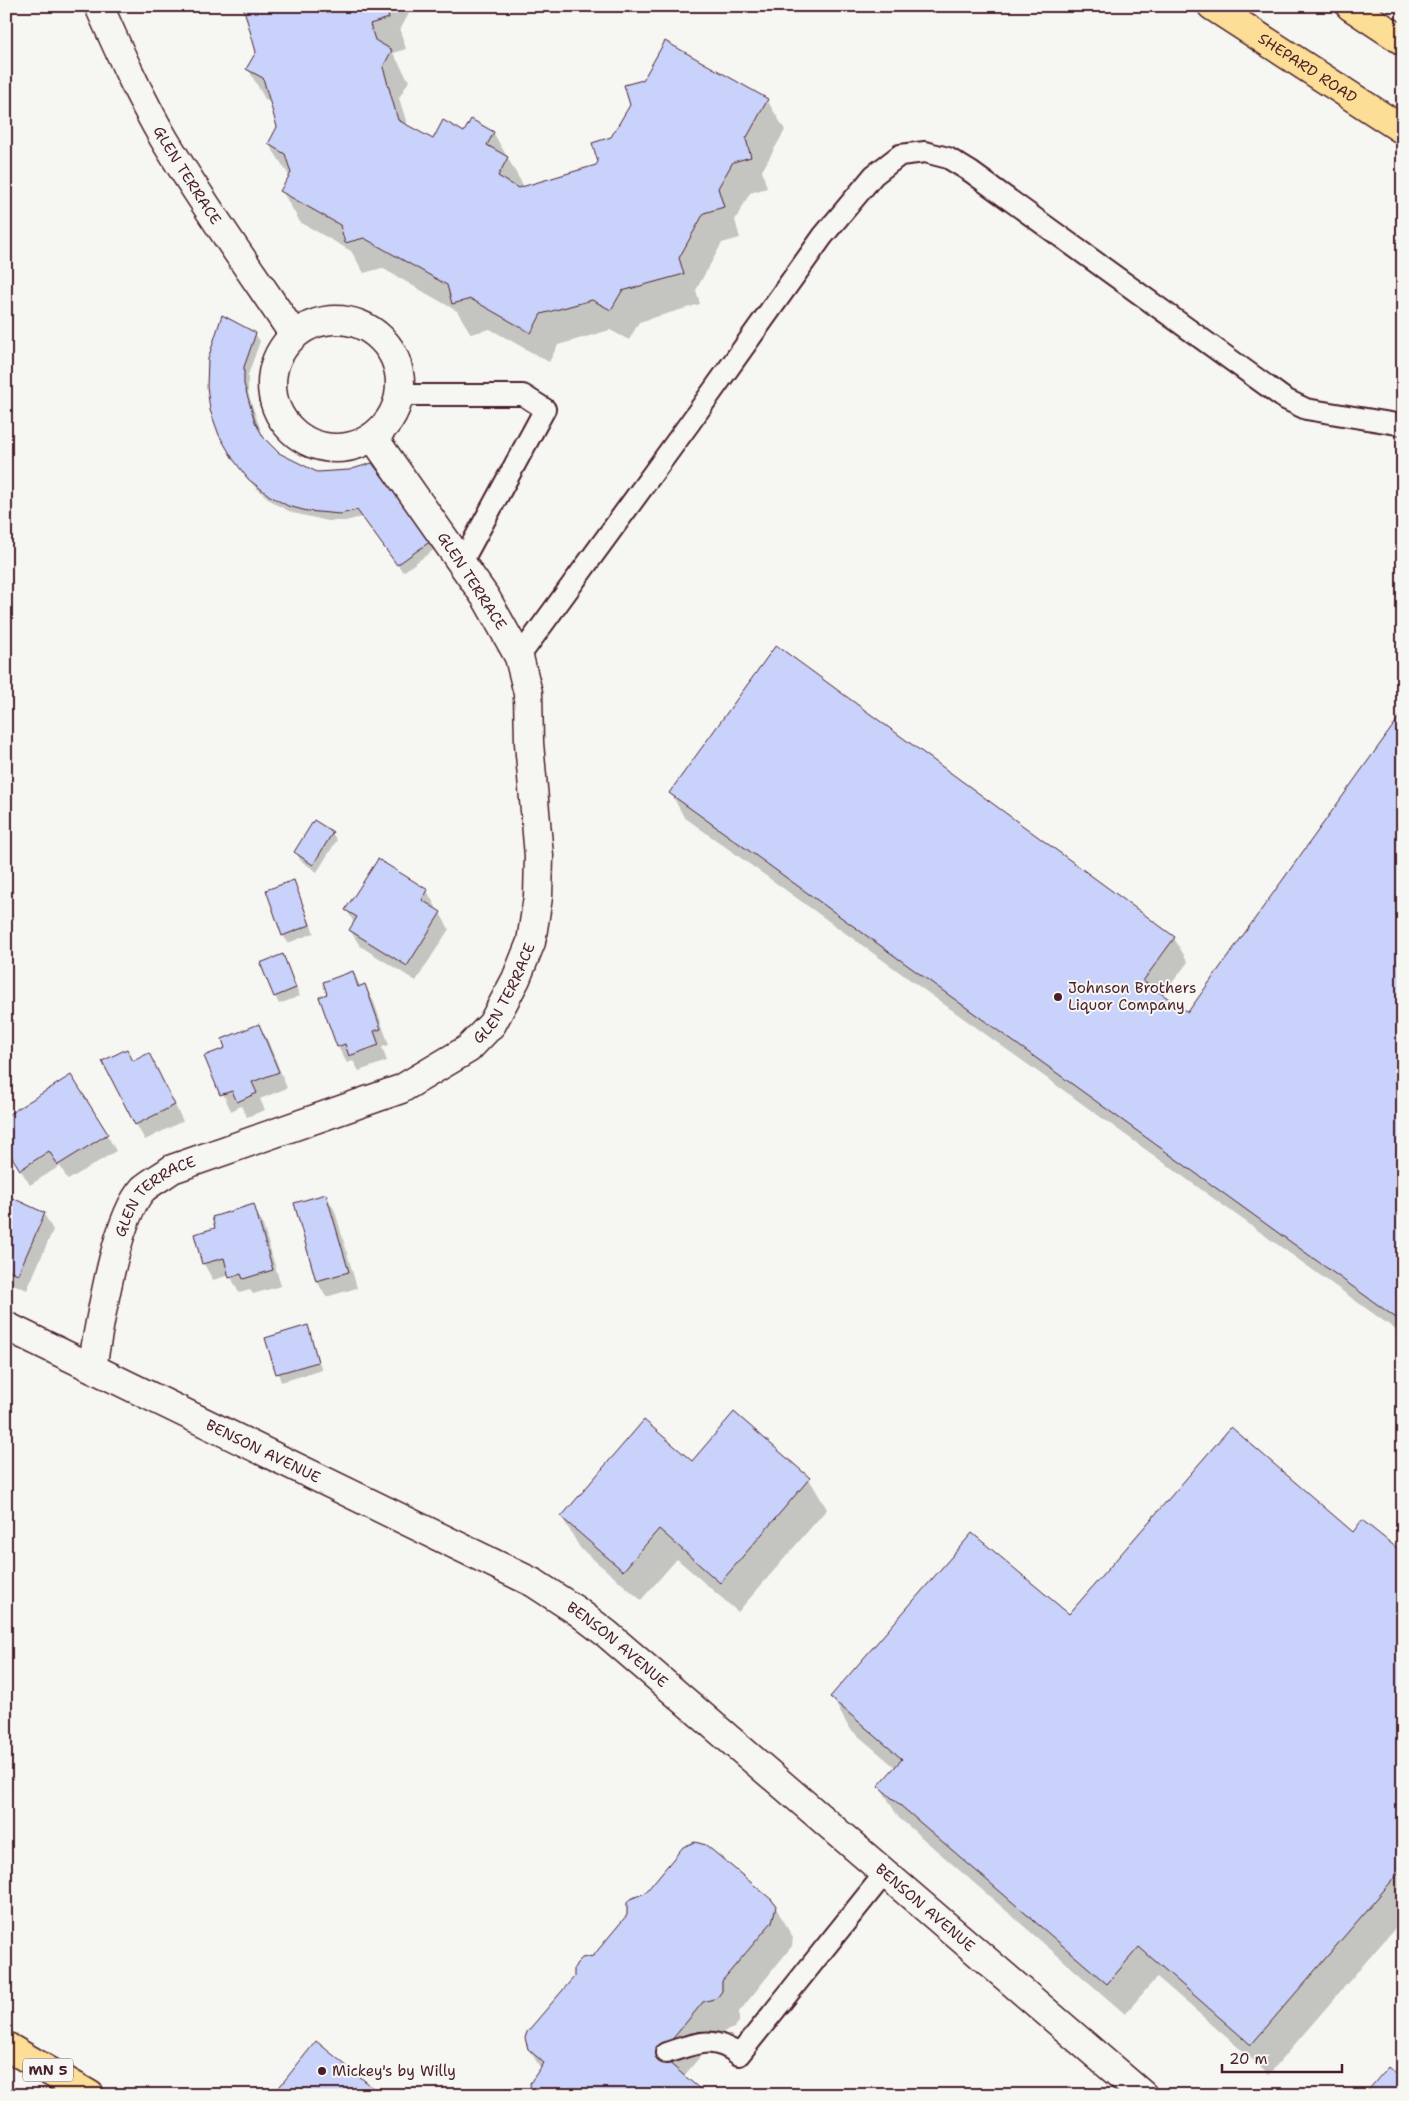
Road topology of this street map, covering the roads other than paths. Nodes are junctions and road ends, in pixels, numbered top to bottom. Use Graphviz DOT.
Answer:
graph roads {
  1 [pos="99,6"];
  2 [pos="1212,6"];
  3 [pos="1350,6"];
  4 [pos="1403,41"];
  5 [pos="1403,130"];
  6 [pos="294,335"];
  7 [pos="399,395"];
  8 [pos="1403,425"];
  9 [pos="373,437"];
  10 [pos="462,562"];
  11 [pos="519,657"];
  12 [pos="6,1326"];
  13 [pos="92,1367"];
  14 [pos="885,1873"];
  15 [pos="6,2046"];
  16 [pos="666,2053"];
  17 [pos="90,2095"];
  18 [pos="1143,2095"];
  1 -- 6 [label="street, GLEN TERRACE"];
  2 -- 5 [label="main road, SHEPARD ROAD"];
  3 -- 4 [label="main road"];
  6 -- 7 [label="street"];
  6 -- 9 [label="street"];
  7 -- 9 [label="street"];
  7 -- 10 [label="lane"];
  8 -- 11 [label="lane"];
  9 -- 10 [label="street, GLEN TERRACE"];
  10 -- 11 [label="street, GLEN TERRACE"];
  11 -- 13 [label="street, GLEN TERRACE"];
  12 -- 13 [label="street, BENSON AVENUE"];
  13 -- 14 [label="street, BENSON AVENUE"];
  14 -- 16 [label="lane"];
  14 -- 18 [label="street, BENSON AVENUE"];
  15 -- 17 [label="main road, MN 5"];
}
